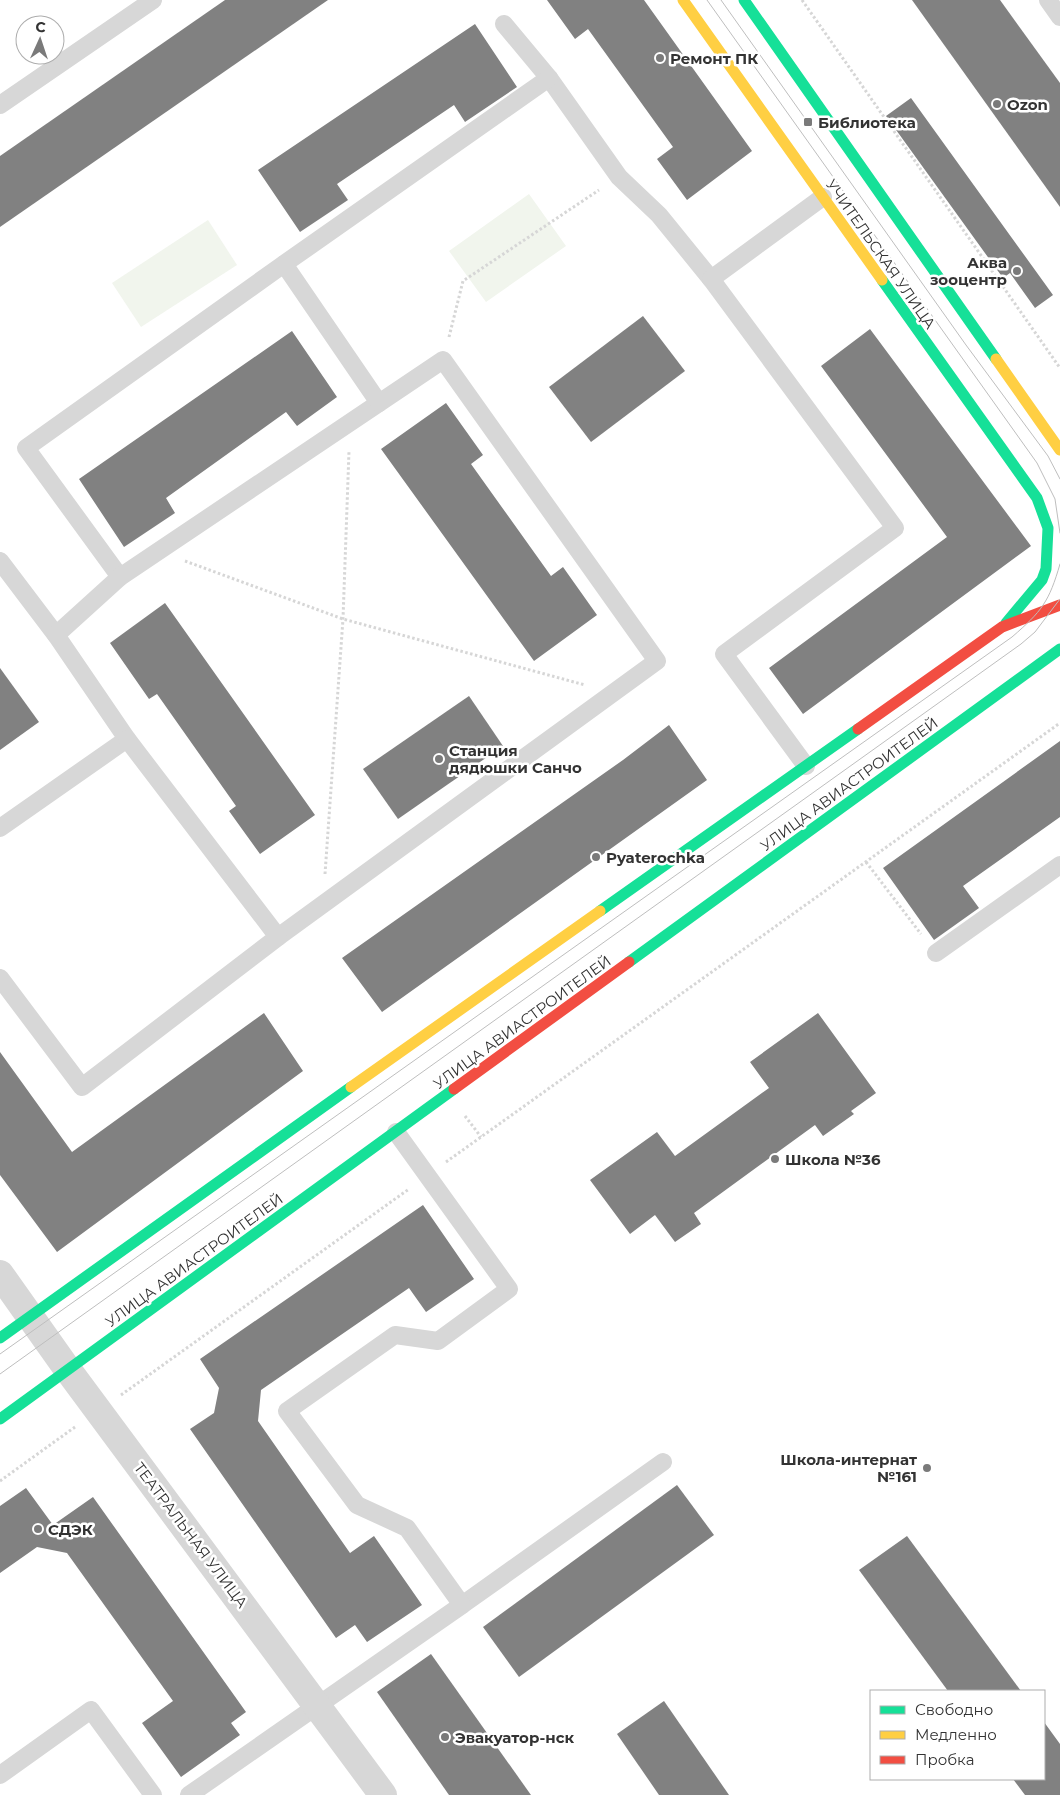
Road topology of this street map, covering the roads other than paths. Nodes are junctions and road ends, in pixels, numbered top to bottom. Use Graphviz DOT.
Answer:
graph roads {
  1 [pos="153,0"];
  2 [pos="683,0"];
  3 [pos="744,0"];
  4 [pos="1048,0"];
  5 [pos="1060,17"];
  6 [pos="504,24"];
  7 [pos="549,78"];
  8 [pos="0,105"];
  9 [pos="823,197"];
  10 [pos="284,264"];
  11 [pos="711,279"];
  12 [pos="379,403"];
  13 [pos="1060,450"];
  14 [pos="1048,528"];
  15 [pos="1060,542"];
  16 [pos="0,561"];
  17 [pos="120,577"];
  18 [pos="1060,605"];
  19 [pos="1002,628"];
  20 [pos="56,634"];
  21 [pos="1060,649"];
  22 [pos="127,739"];
  23 [pos="806,766"];
  24 [pos="0,828"];
  25 [pos="1060,865"];
  26 [pos="278,937"];
  27 [pos="936,953"];
  28 [pos="0,978"];
  29 [pos="396,1132"];
  30 [pos="0,1274"];
  31 [pos="30,1316"];
  32 [pos="0,1338"];
  33 [pos="68,1370"];
  34 [pos="0,1419"];
  35 [pos="663,1462"];
  36 [pos="462,1605"];
  37 [pos="317,1705"];
  38 [pos="0,1775"];
  39 [pos="153,1795"];
  40 [pos="189,1795"];
  41 [pos="383,1795"];
  1 -- 8 [label="lane"];
  2 -- 9 [label="main road, УЧИТЕЛЬСКАЯ УЛИЦА"];
  3 -- 13 [label="main road"];
  4 -- 5 [label="lane"];
  6 -- 7 [label="lane"];
  7 -- 10 [label="lane"];
  7 -- 11 [label="lane"];
  9 -- 11 [label="lane"];
  9 -- 14 [label="main road, УЧИТЕЛЬСКАЯ УЛИЦА"];
  10 -- 12 [label="lane"];
  10 -- 17 [label="lane"];
  11 -- 23 [label="lane"];
  12 -- 17 [label="lane"];
  12 -- 26 [label="lane"];
  14 -- 15 [label="main road, УЧИТЕЛЬСКАЯ УЛИЦА"];
  14 -- 19 [label="main road, УЧИТЕЛЬСКАЯ УЛИЦА"];
  16 -- 20 [label="lane"];
  17 -- 20 [label="lane"];
  18 -- 19 [label="main road"];
  19 -- 23 [label="main road"];
  20 -- 22 [label="lane"];
  21 -- 29 [label="main road, УЛИЦА АВИАСТРОИТЕЛЕЙ"];
  22 -- 24 [label="lane"];
  22 -- 26 [label="lane"];
  23 -- 31 [label="main road"];
  25 -- 27 [label="lane"];
  26 -- 28 [label="lane"];
  29 -- 33 [label="main road, УЛИЦА АВИАСТРОИТЕЛЕЙ"];
  29 -- 36 [label="lane"];
  30 -- 31 [label="street, ТЕАТРАЛЬНАЯ УЛИЦА"];
  31 -- 32 [label="main road"];
  31 -- 33 [label="street, ТЕАТРАЛЬНАЯ УЛИЦА"];
  33 -- 34 [label="main road, УЛИЦА АВИАСТРОИТЕЛЕЙ"];
  33 -- 37 [label="street, ТЕАТРАЛЬНАЯ УЛИЦА"];
  35 -- 36 [label="lane"];
  36 -- 37 [label="lane"];
  37 -- 40 [label="lane"];
  37 -- 41 [label="street, ТЕАТРАЛЬНАЯ УЛИЦА"];
  38 -- 39 [label="lane"];
}
